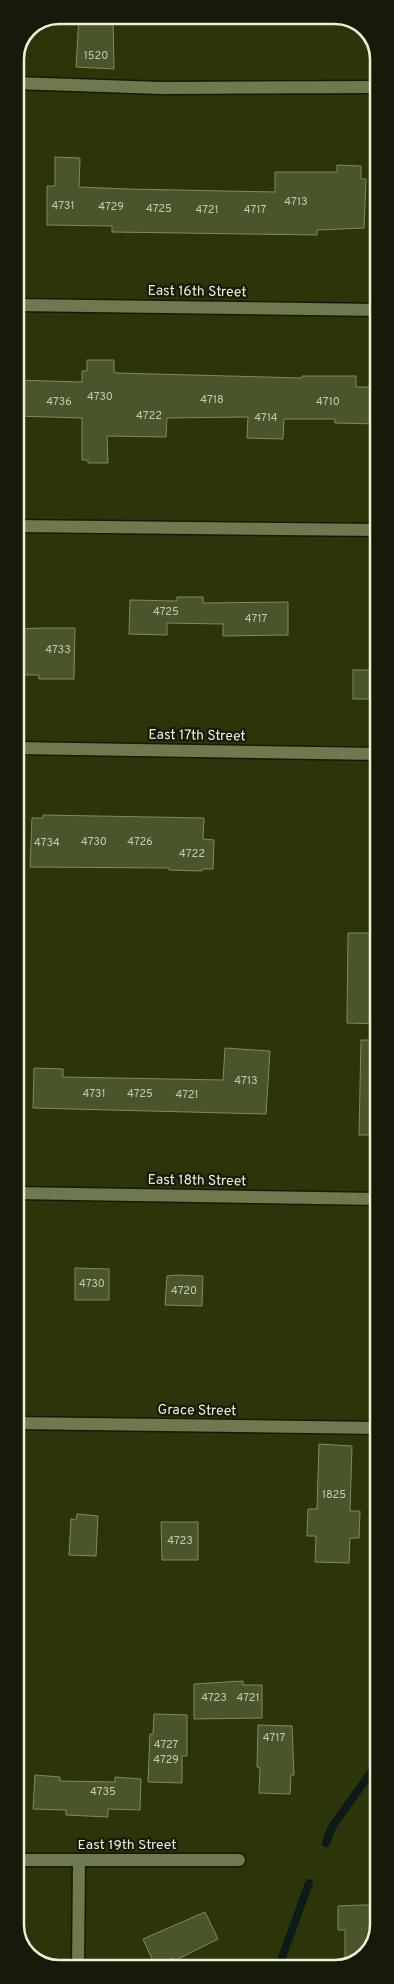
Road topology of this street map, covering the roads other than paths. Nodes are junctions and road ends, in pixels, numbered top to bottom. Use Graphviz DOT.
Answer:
graph roads {
  1 [pos="24,83"];
  2 [pos="370,87"];
  3 [pos="24,305"];
  4 [pos="370,310"];
  5 [pos="24,526"];
  6 [pos="370,530"];
  7 [pos="24,748"];
  8 [pos="370,754"];
  9 [pos="24,1193"];
  10 [pos="370,1199"];
  11 [pos="24,1423"];
  12 [pos="370,1428"];
  13 [pos="24,1860"];
  14 [pos="79,1860"];
  15 [pos="238,1860"];
  16 [pos="78,1960"];
  1 -- 2 [label="street"];
  3 -- 4 [label="street, East 16th Street"];
  5 -- 6 [label="street"];
  7 -- 8 [label="street, East 17th Street"];
  9 -- 10 [label="street, East 18th Street"];
  11 -- 12 [label="street, Grace Street"];
  13 -- 14 [label="street, East 19th Street"];
  14 -- 15 [label="street, East 19th Street"];
  14 -- 16 [label="street"];
}
